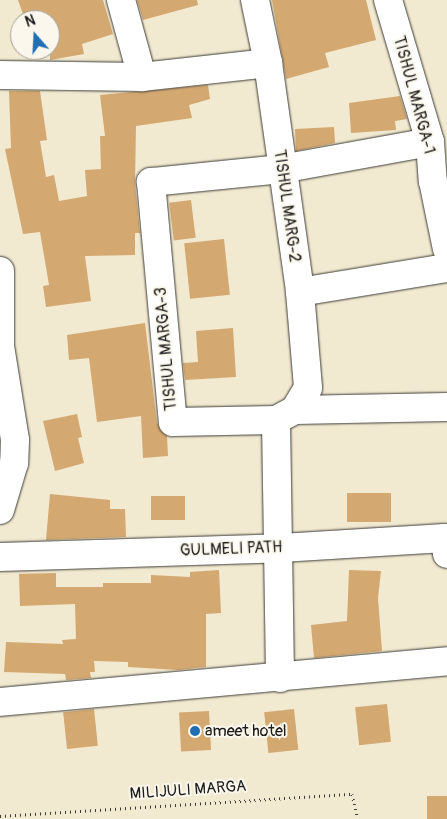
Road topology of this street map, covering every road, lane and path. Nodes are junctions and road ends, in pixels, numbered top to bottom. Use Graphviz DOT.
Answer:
graph roads {
  1 [pos="121,0"];
  2 [pos="256,0"];
  3 [pos="388,0"];
  4 [pos="268,63"];
  5 [pos="0,75"];
  6 [pos="142,77"];
  7 [pos="430,142"];
  8 [pos="282,169"];
  9 [pos="440,180"];
  10 [pos="447,249"];
  11 [pos="447,268"];
  12 [pos="0,271"];
  13 [pos="300,292"];
  14 [pos="447,407"];
  15 [pos="286,415"];
  16 [pos="7,442"];
  17 [pos="0,510"];
  18 [pos="281,548"];
  19 [pos="447,554"];
  20 [pos="0,557"];
  21 [pos="447,661"];
  22 [pos="280,678"];
  23 [pos="0,702"];
  24 [pos="0,816"];
  25 [pos="358,819"];
  1 -- 6 [label="street"];
  2 -- 4 [label="street, TISHUL MARG-2"];
  3 -- 7 [label="street, TISHUL MARGA-1"];
  4 -- 6 [label="street"];
  4 -- 8 [label="street, TISHUL MARG-2"];
  5 -- 6 [label="street"];
  7 -- 8 [label="street"];
  7 -- 9 [label="street, TISHUL MARGA-1"];
  8 -- 13 [label="street, TISHUL MARG-2"];
  8 -- 15 [label="street, TISHUL MARGA-3"];
  9 -- 10 [label="street, TISHUL MARGA-1"];
  11 -- 13 [label="street"];
  12 -- 16 [label="street"];
  13 -- 15 [label="street, TISHUL MARG-2"];
  14 -- 15 [label="street"];
  15 -- 18 [label="street"];
  16 -- 17 [label="street"];
  18 -- 19 [label="street, GULMELI PATH"];
  18 -- 20 [label="street, GULMELI PATH"];
  18 -- 22 [label="street"];
  21 -- 22 [label="street"];
  22 -- 23 [label="street"];
  24 -- 25 [label="path, MILIJULI MARGA"];
}
